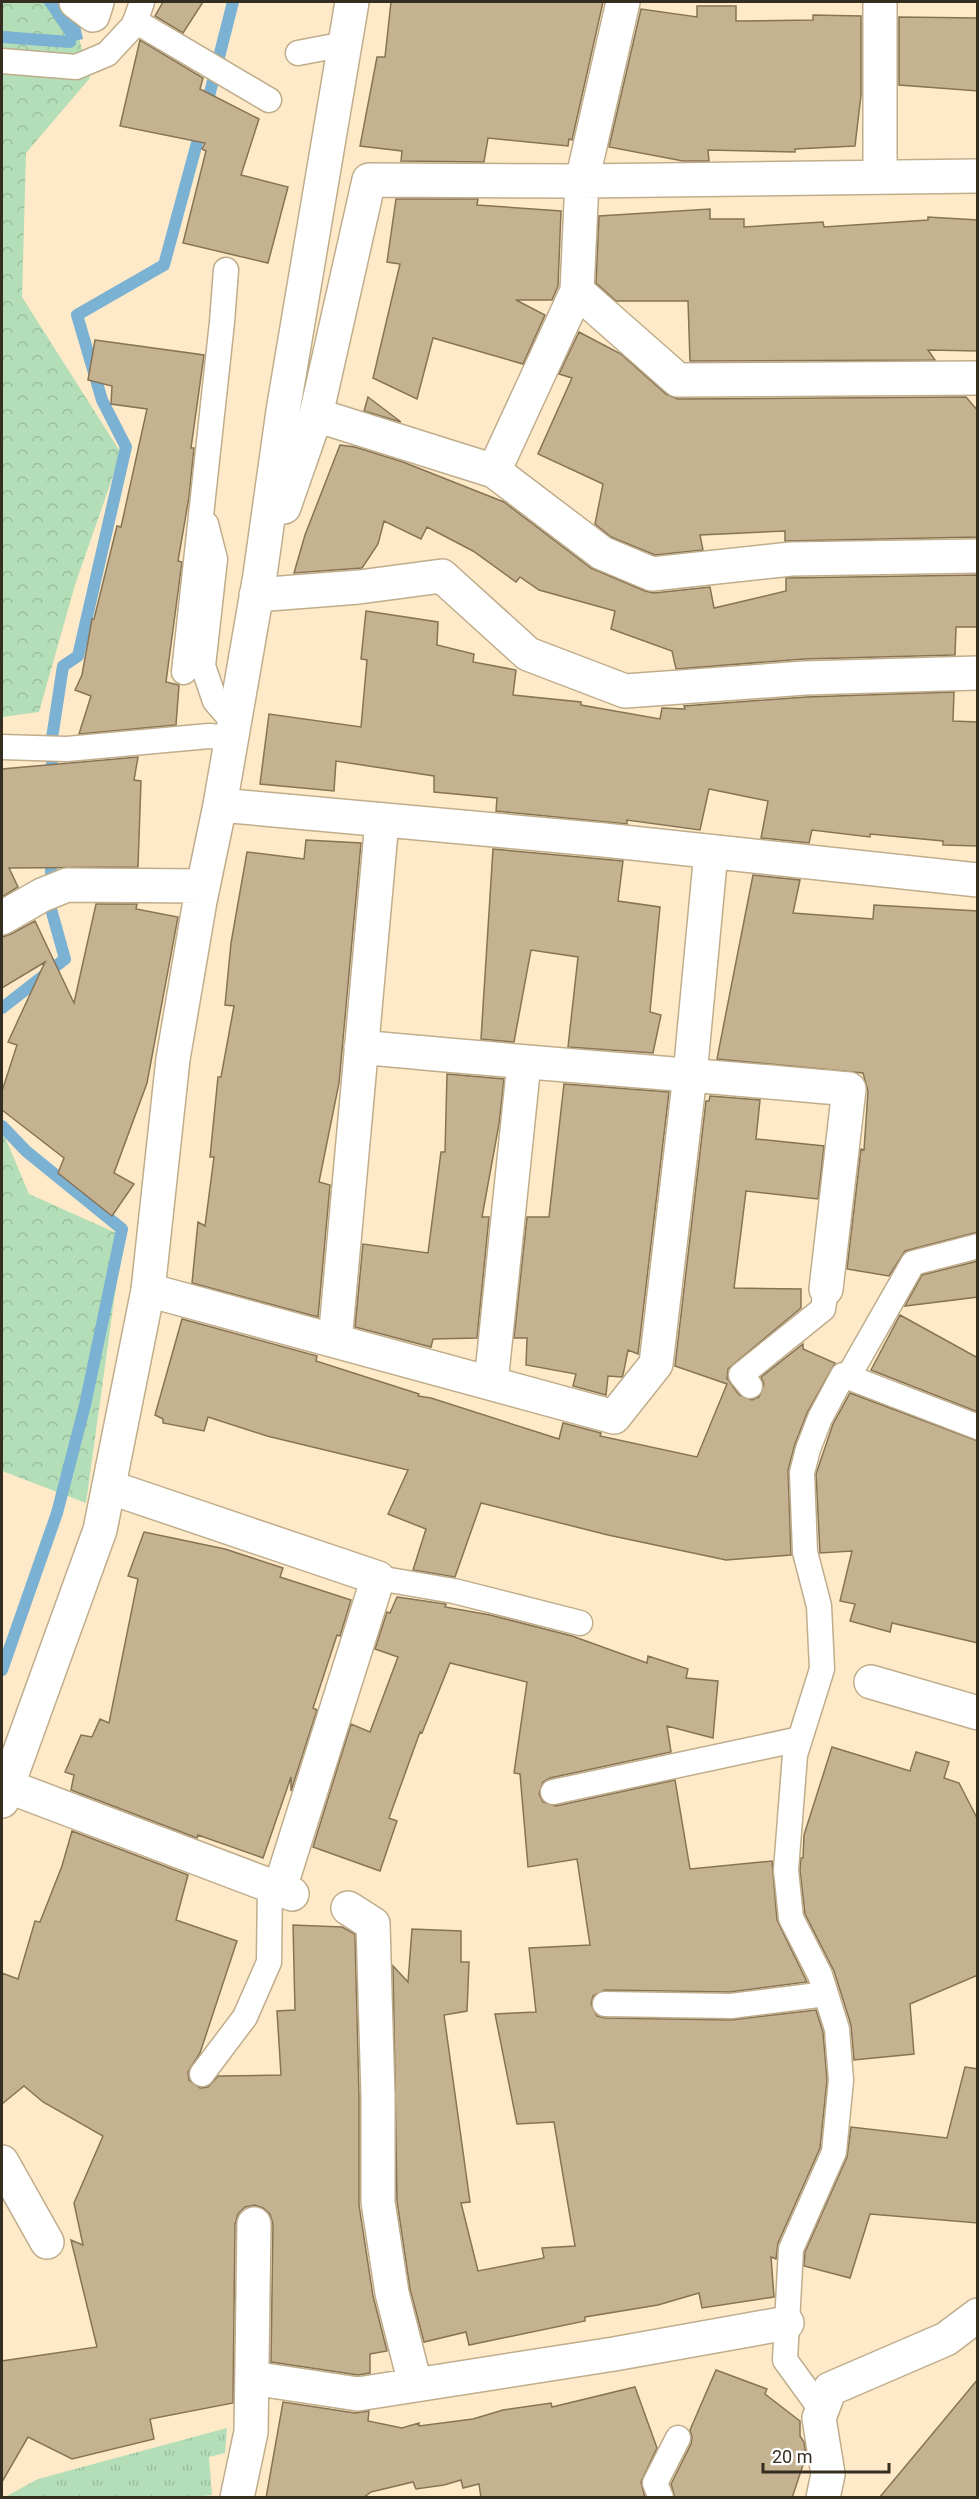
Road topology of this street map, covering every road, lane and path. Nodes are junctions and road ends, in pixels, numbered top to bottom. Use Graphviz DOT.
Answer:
graph roads {
  1 [pos="76,2"];
  2 [pos="97,2"];
  3 [pos="352,2"];
  4 [pos="623,2"];
  5 [pos="880,2"];
  6 [pos="138,11"];
  7 [pos="345,44"];
  8 [pos="298,53"];
  9 [pos="2,61"];
  10 [pos="269,100"];
  11 [pos="880,176"];
  12 [pos="978,176"];
  13 [pos="582,181"];
  14 [pos="226,270"];
  15 [pos="577,291"];
  16 [pos="978,378"];
  17 [pos="316,415"];
  18 [pos="494,471"];
  19 [pos="202,510"];
  20 [pos="978,556"];
  21 [pos="258,585"];
  22 [pos="184,672"];
  23 [pos="978,673"];
  24 [pos="233,730"];
  25 [pos="2,747"];
  26 [pos="220,805"];
  27 [pos="382,821"];
  28 [pos="711,852"];
  29 [pos="978,880"];
  30 [pos="203,886"];
  31 [pos="2,918"];
  32 [pos="361,1047"];
  33 [pos="524,1064"];
  34 [pos="690,1075"];
  35 [pos="978,1246"];
  36 [pos="826,1289"];
  37 [pos="148,1290"];
  38 [pos="335,1341"];
  39 [pos="848,1377"];
  40 [pos="491,1383"];
  41 [pos="750,1386"];
  42 [pos="978,1427"];
  43 [pos="109,1487"];
  44 [pos="378,1578"];
  45 [pos="580,1623"];
  46 [pos="871,1682"];
  47 [pos="978,1713"];
  48 [pos="800,1739"];
  49 [pos="554,1792"];
  50 [pos="4,1794"];
  51 [pos="281,1889"];
  52 [pos="348,1908"];
  53 [pos="826,1994"];
  54 [pos="604,2004"];
  55 [pos="202,2074"];
  56 [pos="2,2162"];
  57 [pos="254,2224"];
  58 [pos="47,2242"];
  59 [pos="978,2315"];
  60 [pos="787,2323"];
  61 [pos="252,2378"];
  62 [pos="415,2384"];
  63 [pos="822,2411"];
  64 [pos="678,2438"];
  65 [pos="237,2498"];
  66 [pos="661,2498"];
  67 [pos="823,2498"];
  1 -- 2 [label="street"];
  3 -- 7 [label="street"];
  4 -- 13 [label="street"];
  5 -- 11 [label="street"];
  6 -- 9 [label="lane"];
  6 -- 10 [label="lane"];
  7 -- 8 [label="lane"];
  7 -- 21 [label="street"];
  11 -- 12 [label="street"];
  11 -- 13 [label="street"];
  13 -- 15 [label="street"];
  13 -- 17 [label="street"];
  14 -- 19 [label="lane"];
  15 -- 16 [label="street"];
  15 -- 18 [label="street"];
  17 -- 18 [label="street"];
  17 -- 21 [label="street"];
  18 -- 20 [label="street"];
  19 -- 22 [label="lane"];
  19 -- 24 [label="lane"];
  21 -- 23 [label="street"];
  21 -- 24 [label="street"];
  24 -- 25 [label="lane"];
  24 -- 26 [label="street"];
  26 -- 27 [label="street"];
  26 -- 30 [label="street"];
  27 -- 28 [label="street"];
  27 -- 32 [label="street"];
  28 -- 29 [label="street"];
  28 -- 34 [label="street"];
  30 -- 31 [label="street"];
  30 -- 37 [label="street"];
  32 -- 33 [label="street"];
  32 -- 38 [label="street"];
  33 -- 34 [label="street"];
  33 -- 40 [label="street"];
  34 -- 36 [label="street"];
  34 -- 40 [label="street"];
  35 -- 39 [label="lane"];
  36 -- 41 [label="lane"];
  37 -- 38 [label="street"];
  37 -- 43 [label="street"];
  38 -- 40 [label="street"];
  39 -- 42 [label="lane"];
  39 -- 48 [label="lane"];
  43 -- 44 [label="street"];
  43 -- 50 [label="street"];
  44 -- 45 [label="lane"];
  44 -- 51 [label="street"];
  46 -- 47 [label="street"];
  48 -- 49 [label="lane"];
  48 -- 53 [label="lane"];
  50 -- 51 [label="street"];
  51 -- 55 [label="lane"];
  52 -- 62 [label="street"];
  53 -- 54 [label="lane"];
  53 -- 60 [label="lane"];
  56 -- 58 [label="street"];
  57 -- 61 [label="street"];
  59 -- 63 [label="street"];
  60 -- 62 [label="street"];
  60 -- 63 [label="lane"];
  61 -- 62 [label="street"];
  61 -- 65 [label="street"];
  63 -- 67 [label="street"];
  64 -- 66 [label="lane"];
}
